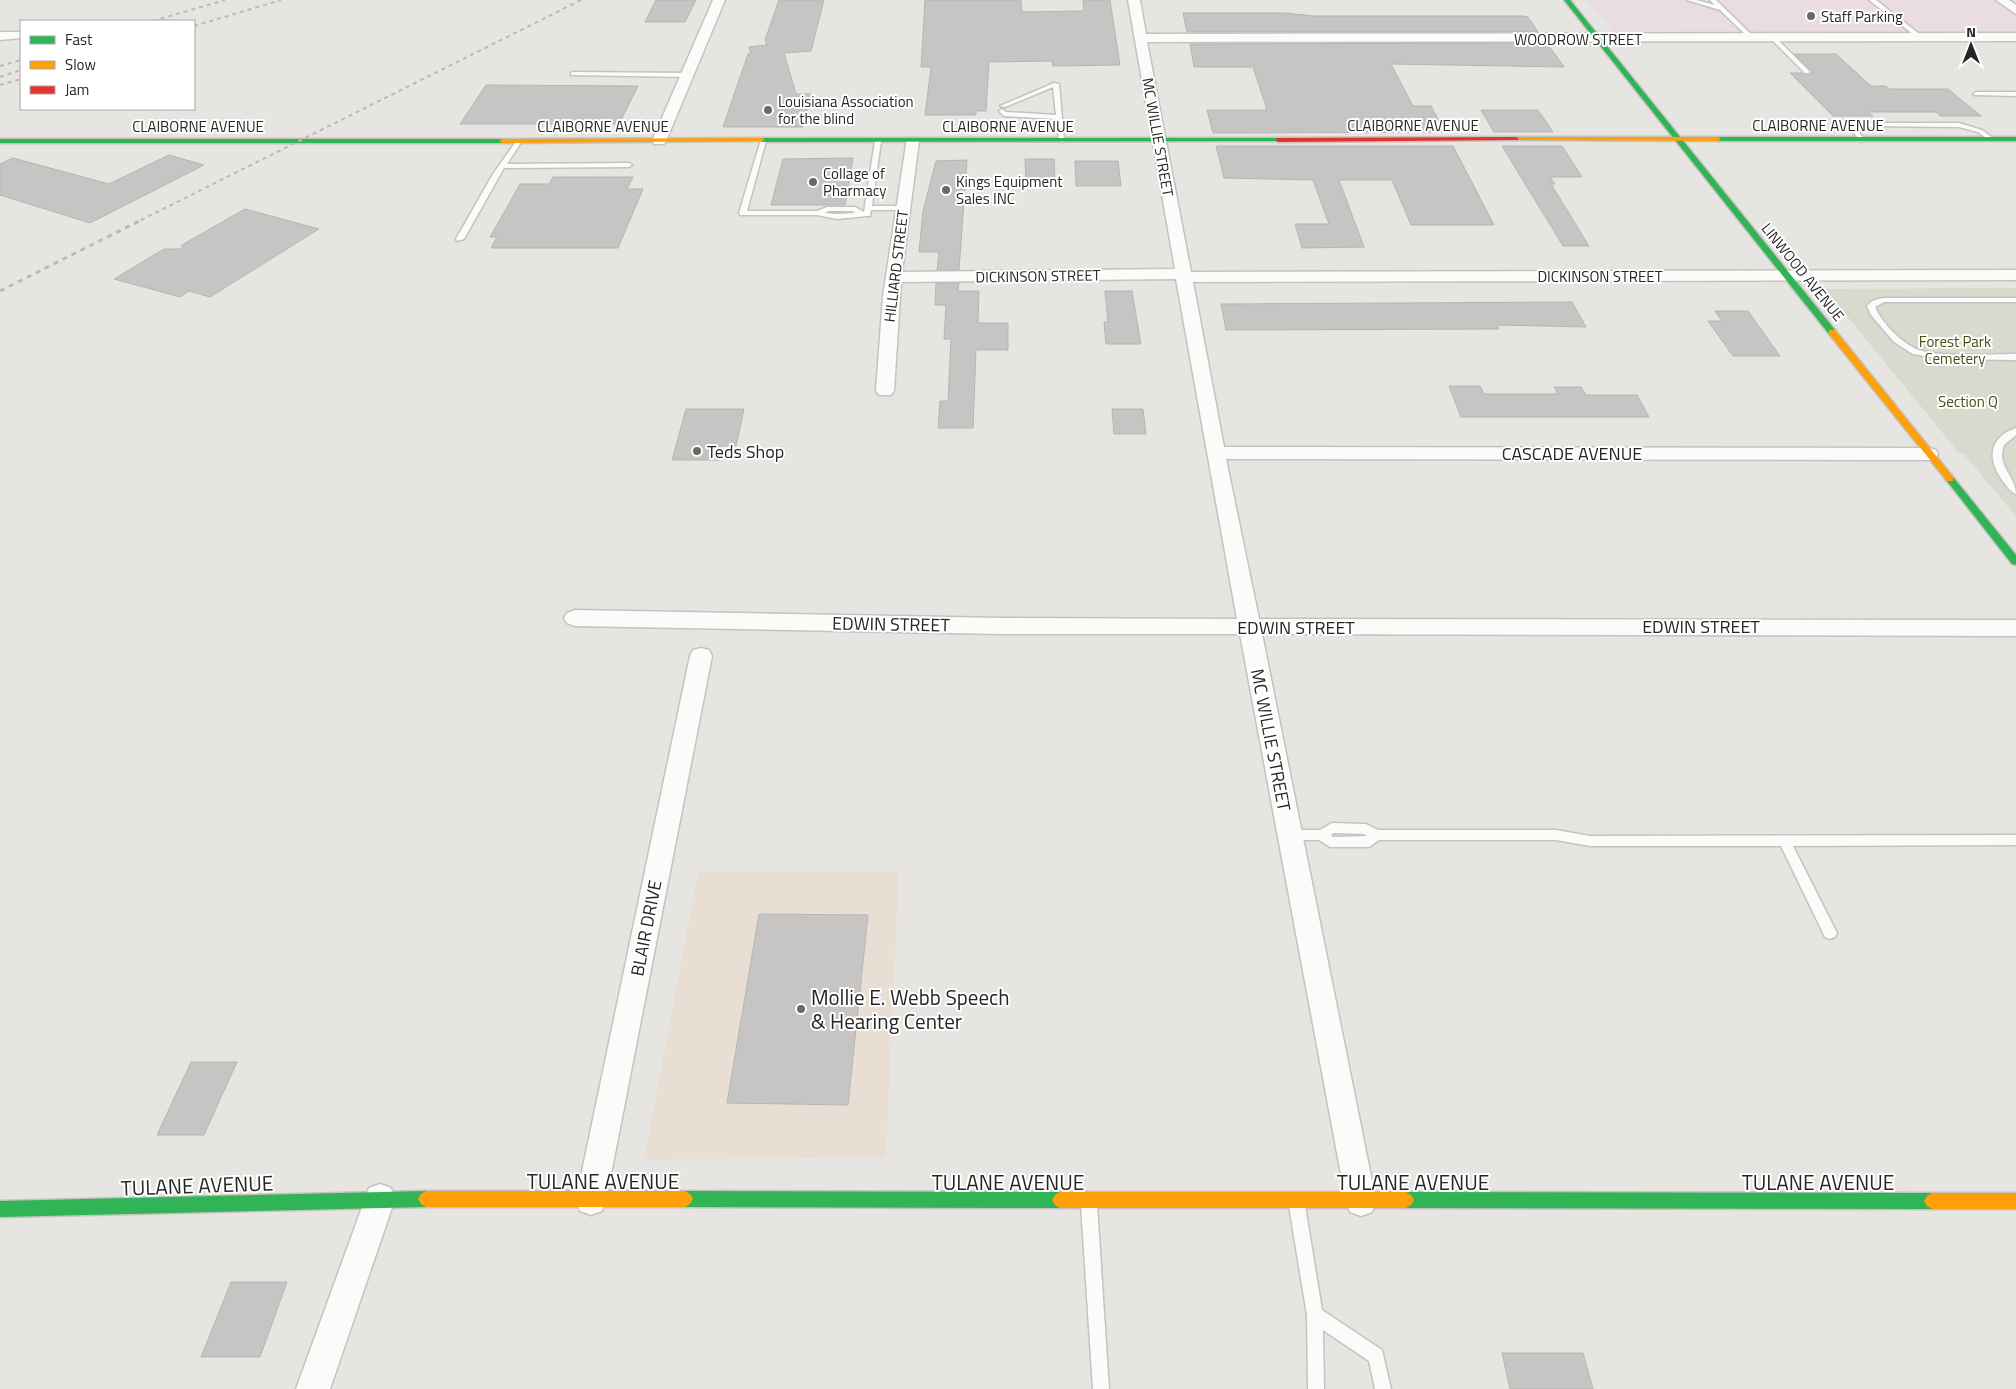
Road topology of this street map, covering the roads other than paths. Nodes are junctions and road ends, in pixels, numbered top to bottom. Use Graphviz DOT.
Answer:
graph roads {
  1 [pos="719,0"];
  2 [pos="1134,0"];
  3 [pos="1567,0"];
  4 [pos="1690,0"];
  5 [pos="1713,0"];
  6 [pos="1872,0"];
  7 [pos="2002,0"];
  8 [pos="1721,8"];
  9 [pos="2016,11"];
  10 [pos="20,35"];
  11 [pos="0,36"];
  12 [pos="1920,37"];
  13 [pos="2016,37"];
  14 [pos="1140,38"];
  15 [pos="1752,38"];
  16 [pos="1773,38"];
  17 [pos="1599,39"];
  18 [pos="1807,72"];
  19 [pos="573,74"];
  20 [pos="688,74"];
  21 [pos="1976,94"];
  22 [pos="2016,94"];
  23 [pos="1060,117"];
  24 [pos="1991,139"];
  25 [pos="2016,139"];
  26 [pos="1679,140"];
  27 [pos="1862,140"];
  28 [pos="0,141"];
  29 [pos="519,141"];
  30 [pos="659,141"];
  31 [pos="763,141"];
  32 [pos="878,141"];
  33 [pos="912,141"];
  34 [pos="1062,141"];
  35 [pos="1159,141"];
  36 [pos="629,165"];
  37 [pos="502,166"];
  38 [pos="868,208"];
  39 [pos="903,208"];
  40 [pos="460,239"];
  41 [pos="1786,275"];
  42 [pos="2016,275"];
  43 [pos="1183,276"];
  44 [pos="894,277"];
  45 [pos="2016,300"];
  46 [pos="2016,357"];
  47 [pos="885,391"];
  48 [pos="2016,431"];
  49 [pos="1216,453"];
  50 [pos="1929,454"];
  51 [pos="2016,491"];
  52 [pos="2016,562"];
  53 [pos="575,618"];
  54 [pos="1249,627"];
  55 [pos="2016,628"];
  56 [pos="701,656"];
  57 [pos="1290,835"];
  58 [pos="1784,840"];
  59 [pos="2016,840"];
  60 [pos="1830,933"];
  61 [pos="380,1198"];
  62 [pos="591,1200"];
  63 [pos="1089,1201"];
  64 [pos="1297,1201"];
  65 [pos="1361,1201"];
  66 [pos="2016,1201"];
  67 [pos="0,1209"];
  68 [pos="1315,1315"];
  69 [pos="313,1389"];
  70 [pos="1101,1389"];
  71 [pos="1316,1389"];
  72 [pos="1383,1389"];
  1 -- 20 [label="street"];
  2 -- 14 [label="street, MC WILLIE STREET"];
  3 -- 17 [label="street, LINWOOD AVENUE"];
  4 -- 8 [label="lane"];
  5 -- 8 [label="lane"];
  6 -- 12 [label="lane"];
  7 -- 9 [label="street"];
  8 -- 15 [label="lane"];
  10 -- 11 [label="street"];
  12 -- 13 [label="street, WOODROW STREET"];
  12 -- 16 [label="street, WOODROW STREET"];
  14 -- 17 [label="street, WOODROW STREET"];
  14 -- 35 [label="street, MC WILLIE STREET"];
  15 -- 16 [label="street, WOODROW STREET"];
  15 -- 17 [label="street, WOODROW STREET"];
  16 -- 18 [label="lane"];
  17 -- 26 [label="street, LINWOOD AVENUE"];
  19 -- 20 [label="lane"];
  20 -- 30 [label="street"];
  21 -- 22 [label="lane"];
  23 -- 23 [label="lane"];
  23 -- 34 [label="lane"];
  24 -- 25 [label="street, CLAIBORNE AVENUE"];
  24 -- 27 [label="street, CLAIBORNE AVENUE"];
  24 -- 27 [label="lane"];
  26 -- 27 [label="street, CLAIBORNE AVENUE"];
  26 -- 35 [label="street, CLAIBORNE AVENUE"];
  26 -- 41 [label="street, LINWOOD AVENUE"];
  28 -- 29 [label="street, CLAIBORNE AVENUE"];
  29 -- 30 [label="street, CLAIBORNE AVENUE"];
  29 -- 37 [label="lane"];
  30 -- 31 [label="street, CLAIBORNE AVENUE"];
  31 -- 32 [label="street, CLAIBORNE AVENUE"];
  31 -- 38 [label="lane"];
  32 -- 33 [label="street, CLAIBORNE AVENUE"];
  32 -- 38 [label="lane"];
  33 -- 34 [label="street, CLAIBORNE AVENUE"];
  33 -- 39 [label="street, HILLIARD STREET"];
  34 -- 35 [label="street, CLAIBORNE AVENUE"];
  35 -- 43 [label="street, MC WILLIE STREET"];
  36 -- 37 [label="lane"];
  37 -- 40 [label="lane"];
  38 -- 39 [label="lane"];
  39 -- 44 [label="street, HILLIARD STREET"];
  41 -- 42 [label="street, DICKINSON STREET"];
  41 -- 43 [label="street, DICKINSON STREET"];
  41 -- 50 [label="street, LINWOOD AVENUE"];
  43 -- 44 [label="street, DICKINSON STREET"];
  43 -- 49 [label="street, MC WILLIE STREET"];
  44 -- 47 [label="street, HILLIARD STREET"];
  45 -- 46 [label="lane"];
  48 -- 51 [label="lane"];
  49 -- 50 [label="street, CASCADE AVENUE"];
  49 -- 54 [label="street, MC WILLIE STREET"];
  50 -- 52 [label="street, LINWOOD AVENUE"];
  53 -- 54 [label="street, EDWIN STREET"];
  54 -- 55 [label="street, EDWIN STREET"];
  54 -- 57 [label="street, MC WILLIE STREET"];
  56 -- 62 [label="street, BLAIR DRIVE"];
  57 -- 58 [label="lane"];
  57 -- 65 [label="street, MC WILLIE STREET"];
  58 -- 59 [label="lane"];
  58 -- 60 [label="lane"];
  61 -- 62 [label="street, TULANE AVENUE"];
  61 -- 67 [label="street, TULANE AVENUE"];
  61 -- 69 [label="street"];
  62 -- 63 [label="street, TULANE AVENUE"];
  63 -- 64 [label="street, TULANE AVENUE"];
  63 -- 70 [label="lane"];
  64 -- 65 [label="street, TULANE AVENUE"];
  64 -- 68 [label="lane"];
  65 -- 66 [label="street, TULANE AVENUE"];
  68 -- 71 [label="lane"];
  68 -- 72 [label="lane"];
}
